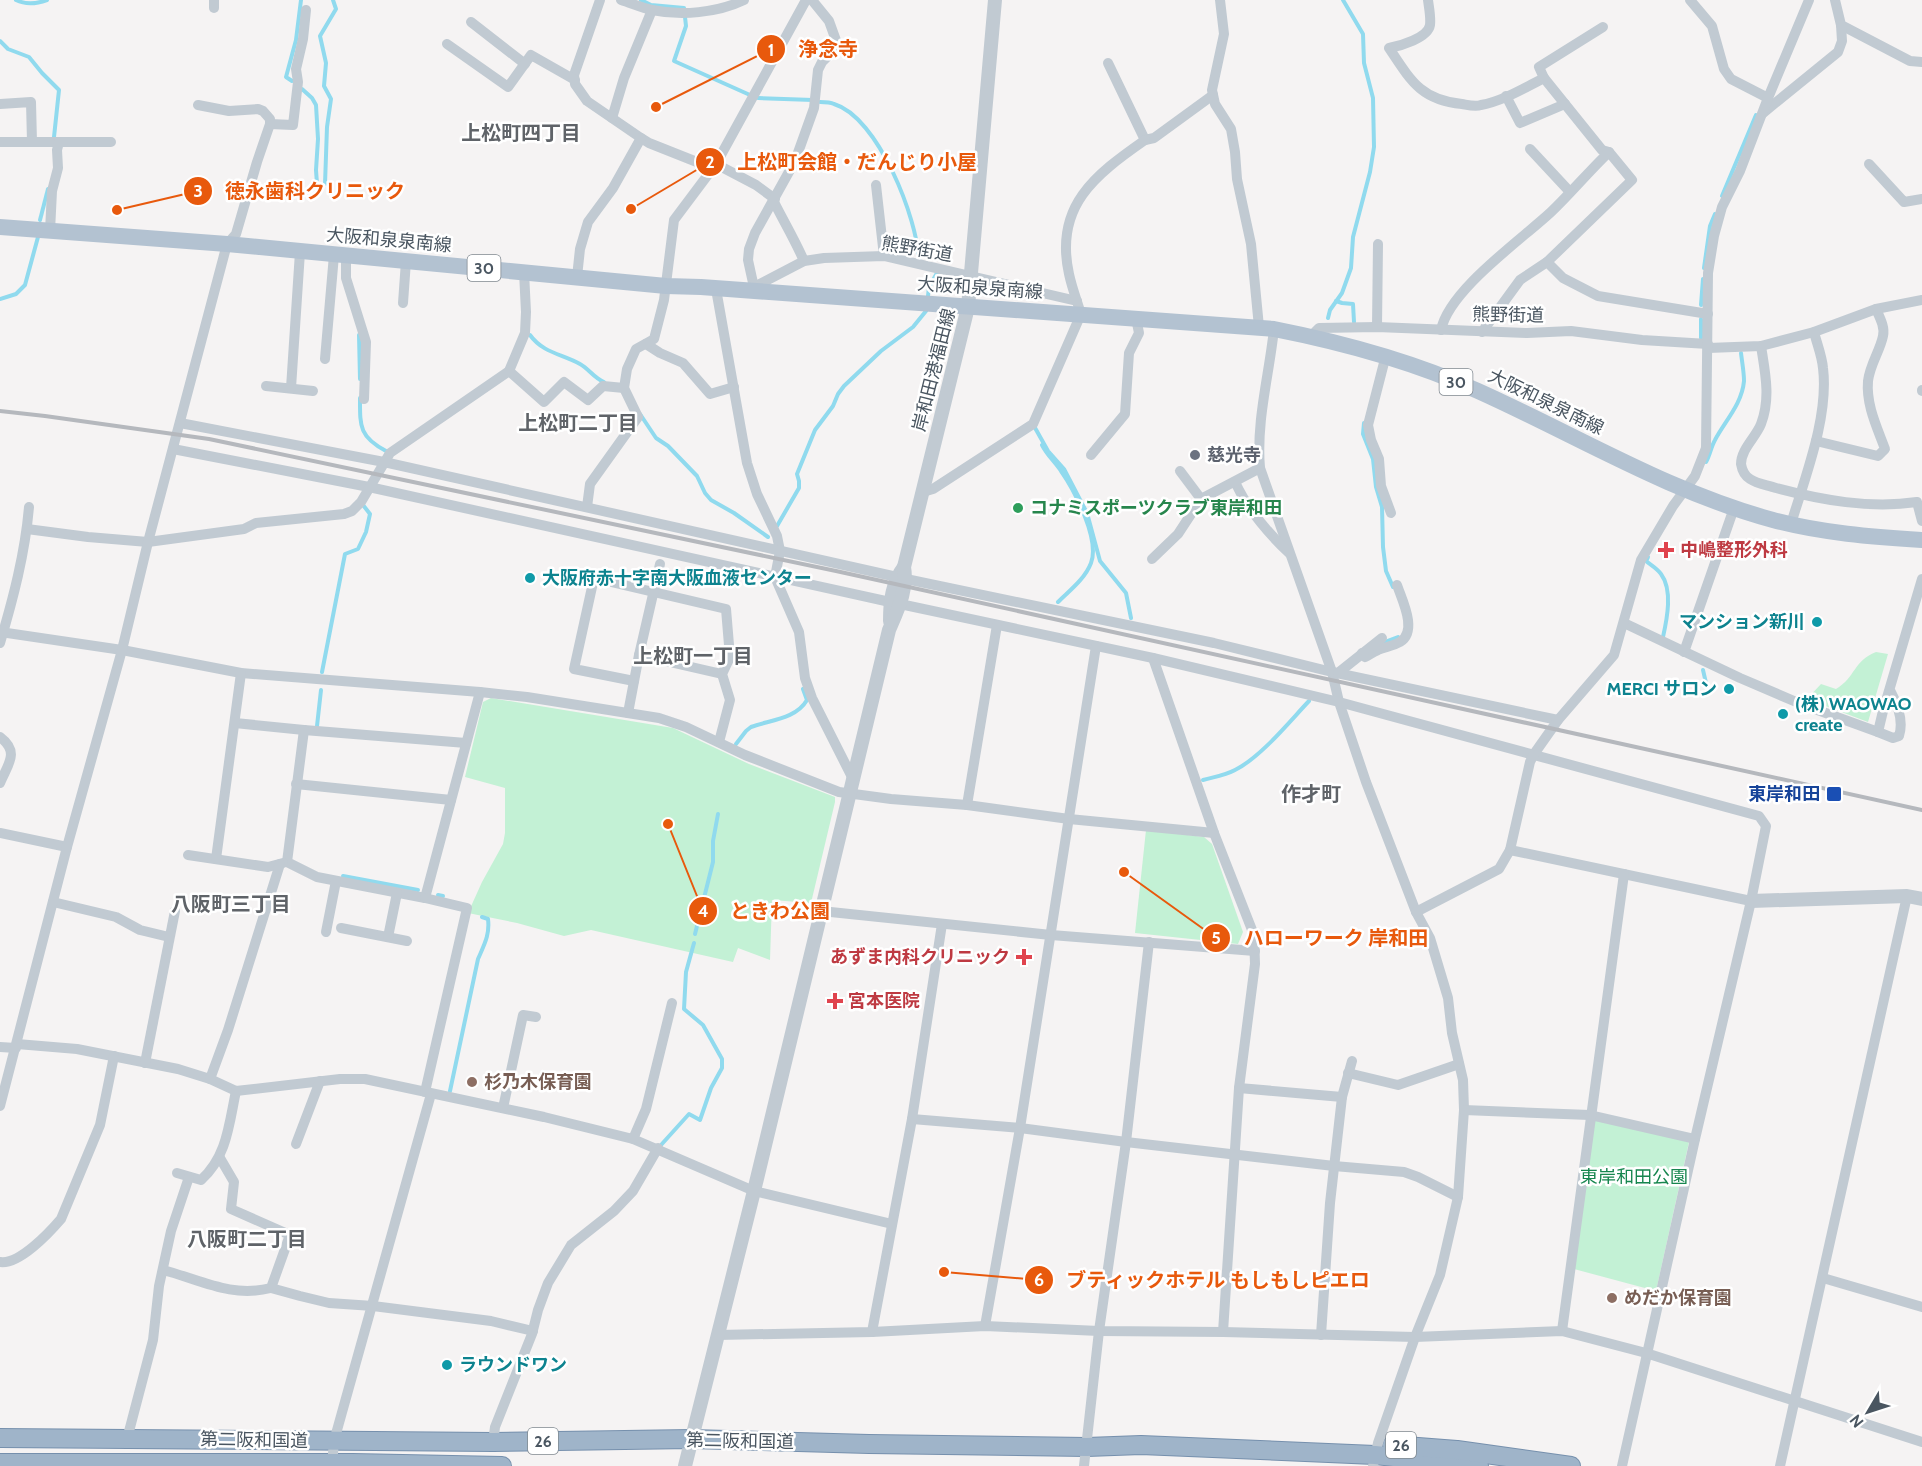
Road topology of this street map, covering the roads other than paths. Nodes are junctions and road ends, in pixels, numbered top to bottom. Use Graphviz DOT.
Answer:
graph roads {
  1 [pos="600,0"];
  2 [pos="621,0"];
  3 [pos="744,0"];
  4 [pos="806,0"];
  5 [pos="812,0"];
  6 [pos="995,0"];
  7 [pos="1220,0"];
  8 [pos="1428,0"];
  9 [pos="1690,0"];
  10 [pos="1809,0"];
  11 [pos="1835,0"];
  12 [pos="306,10"];
  13 [pos="652,10"];
  14 [pos="471,22"];
  15 [pos="1841,24"];
  16 [pos="1603,27"];
  17 [pos="303,39"];
  18 [pos="314,41"];
  19 [pos="447,44"];
  20 [pos="1922,62"];
  21 [pos="1108,63"];
  22 [pos="525,64"];
  23 [pos="1544,78"];
  24 [pos="575,80"];
  25 [pos="1213,95"];
  26 [pos="1506,96"];
  27 [pos="1768,98"];
  28 [pos="0,104"];
  29 [pos="1565,104"];
  30 [pos="198,105"];
  31 [pos="1763,113"];
  32 [pos="612,118"];
  33 [pos="270,124"];
  34 [pos="641,138"];
  35 [pos="1145,140"];
  36 [pos="0,142"];
  37 [pos="32,142"];
  38 [pos="59,142"];
  39 [pos="111,142"];
  40 [pos="1530,148"];
  41 [pos="1609,152"];
  42 [pos="1869,164"];
  43 [pos="714,166"];
  44 [pos="876,185"];
  45 [pos="1570,192"];
  46 [pos="1922,199"];
  47 [pos="775,200"];
  48 [pos="0,227"];
  49 [pos="50,231"];
  50 [pos="227,244"];
  51 [pos="1378,244"];
  52 [pos="300,252"];
  53 [pos="340,256"];
  54 [pos="884,256"];
  55 [pos="406,261"];
  56 [pos="804,261"];
  57 [pos="1547,262"];
  58 [pos="524,272"];
  59 [pos="970,276"];
  60 [pos="578,277"];
  61 [pos="666,286"];
  62 [pos="716,289"];
  63 [pos="755,289"];
  64 [pos="1922,300"];
  65 [pos="403,303"];
  66 [pos="968,307"];
  67 [pos="1079,308"];
  68 [pos="1876,309"];
  69 [pos="1708,314"];
  70 [pos="1136,318"];
  71 [pos="1377,327"];
  72 [pos="1266,328"];
  73 [pos="1441,330"];
  74 [pos="1482,332"];
  75 [pos="1814,332"];
  76 [pos="1311,336"];
  77 [pos="646,344"];
  78 [pos="1708,346"];
  79 [pos="1761,346"];
  80 [pos="1386,356"];
  81 [pos="325,359"];
  82 [pos="509,371"];
  83 [pos="266,386"];
  84 [pos="734,387"];
  85 [pos="291,388"];
  86 [pos="624,388"];
  87 [pos="313,391"];
  88 [pos="364,399"];
  89 [pos="180,423"];
  90 [pos="1816,441"];
  91 [pos="173,449"];
  92 [pos="1091,455"];
  93 [pos="384,462"];
  94 [pos="1260,468"];
  95 [pos="1180,471"];
  96 [pos="1235,482"];
  97 [pos="369,488"];
  98 [pos="1684,490"];
  99 [pos="922,492"];
  100 [pos="1800,494"];
  101 [pos="1201,500"];
  102 [pos="29,507"];
  103 [pos="587,507"];
  104 [pos="1734,508"];
  105 [pos="1390,513"];
  106 [pos="1922,521"];
  107 [pos="1791,524"];
  108 [pos="27,529"];
  109 [pos="1922,540"];
  110 [pos="148,542"];
  111 [pos="780,551"];
  112 [pos="1291,556"];
  113 [pos="1152,559"];
  114 [pos="660,564"];
  115 [pos="903,574"];
  116 [pos="775,577"];
  117 [pos="1922,579"];
  118 [pos="1397,585"];
  119 [pos="654,592"];
  120 [pos="895,603"];
  121 [pos="1624,623"];
  122 [pos="997,625"];
  123 [pos="1,636"];
  124 [pos="1382,638"];
  125 [pos="1096,646"];
  126 [pos="122,650"];
  127 [pos="1684,652"];
  128 [pos="639,655"];
  129 [pos="1364,655"];
  130 [pos="1153,658"];
  131 [pos="1335,672"];
  132 [pos="241,673"];
  133 [pos="722,674"];
  134 [pos="634,681"];
  135 [pos="1890,690"];
  136 [pos="480,692"];
  137 [pos="1339,702"];
  138 [pos="628,713"];
  139 [pos="1558,720"];
  140 [pos="235,723"];
  141 [pos="304,730"];
  142 [pos="1878,732"];
  143 [pos="0,737"];
  144 [pos="719,742"];
  145 [pos="466,743"];
  146 [pos="1534,754"];
  147 [pos="853,779"];
  148 [pos="0,783"];
  149 [pos="296,784"];
  150 [pos="849,794"];
  151 [pos="451,800"];
  152 [pos="967,805"];
  153 [pos="1069,819"];
  154 [pos="0,833"];
  155 [pos="1214,833"];
  156 [pos="67,847"];
  157 [pos="1510,850"];
  158 [pos="188,855"];
  159 [pos="216,859"];
  160 [pos="283,863"];
  161 [pos="1624,874"];
  162 [pos="336,881"];
  163 [pos="397,893"];
  164 [pos="1907,896"];
  165 [pos="425,898"];
  166 [pos="1922,899"];
  167 [pos="53,902"];
  168 [pos="1751,902"];
  169 [pos="175,911"];
  170 [pos="820,911"];
  171 [pos="1416,912"];
  172 [pos="942,924"];
  173 [pos="349,926"];
  174 [pos="326,932"];
  175 [pos="1051,935"];
  176 [pos="388,937"];
  177 [pos="169,938"];
  178 [pos="407,941"];
  179 [pos="1149,942"];
  180 [pos="1255,951"];
  181 [pos="672,1003"];
  182 [pos="536,1017"];
  183 [pos="16,1046"];
  184 [pos="0,1047"];
  185 [pos="114,1056"];
  186 [pos="1352,1061"];
  187 [pos="145,1063"];
  188 [pos="1459,1064"];
  189 [pos="1348,1073"];
  190 [pos="210,1079"];
  191 [pos="320,1081"];
  192 [pos="1239,1088"];
  193 [pos="236,1091"];
  194 [pos="428,1093"];
  195 [pos="1342,1097"];
  196 [pos="0,1106"];
  197 [pos="503,1108"];
  198 [pos="1464,1110"];
  199 [pos="1590,1115"];
  200 [pos="912,1119"];
  201 [pos="1020,1128"];
  202 [pos="633,1139"];
  203 [pos="1695,1139"];
  204 [pos="1126,1142"];
  205 [pos="296,1144"];
  206 [pos="658,1148"];
  207 [pos="1235,1154"];
  208 [pos="220,1158"];
  209 [pos="1334,1166"];
  210 [pos="177,1173"];
  211 [pos="189,1177"];
  212 [pos="754,1191"];
  213 [pos="1458,1197"];
  214 [pos="892,1224"];
  215 [pos="0,1262"];
  216 [pos="163,1270"];
  217 [pos="1823,1278"];
  218 [pos="272,1288"];
  219 [pos="373,1306"];
  220 [pos="1922,1307"];
  221 [pos="985,1326"];
  222 [pos="533,1331"];
  223 [pos="1099,1331"];
  224 [pos="1562,1331"];
  225 [pos="872,1332"];
  226 [pos="1223,1332"];
  227 [pos="718,1335"];
  228 [pos="1321,1335"];
  229 [pos="1415,1337"];
  230 [pos="1647,1353"];
  231 [pos="1795,1401"];
  232 [pos="0,1438"];
  233 [pos="127,1439"];
  234 [pos="692,1439"];
  235 [pos="334,1441"];
  236 [pos="493,1442"];
  237 [pos="1922,1442"];
  238 [pos="1087,1447"];
  239 [pos="1375,1455"];
  240 [pos="0,1463"];
  241 [pos="218,1465"];
  242 [pos="333,1465"];
  243 [pos="481,1466"];
  244 [pos="501,1466"];
  245 [pos="685,1466"];
  246 [pos="1084,1466"];
  247 [pos="1479,1466"];
  248 [pos="1570,1466"];
  249 [pos="1622,1466"];
  250 [pos="1780,1466"];
  1 -- 24 [label="street"];
  2 -- 13 [label="street"];
  3 -- 13 [label="street"];
  4 -- 43 [label="street"];
  5 -- 47 [label="street"];
  6 -- 59 [label="street, 岸和田港福田線"];
  7 -- 25 [label="street"];
  8 -- 26 [label="street"];
  9 -- 27 [label="street"];
  10 -- 27 [label="street"];
  11 -- 15 [label="street"];
  12 -- 17 [label="street"];
  13 -- 32 [label="street"];
  14 -- 22 [label="street"];
  15 -- 20 [label="street"];
  15 -- 31 [label="street"];
  16 -- 23 [label="street"];
  17 -- 18 [label="street"];
  17 -- 33 [label="street"];
  19 -- 22 [label="street"];
  21 -- 35 [label="street"];
  22 -- 24 [label="street"];
  23 -- 26 [label="street"];
  23 -- 29 [label="street"];
  24 -- 32 [label="street"];
  25 -- 35 [label="street"];
  25 -- 72 [label="street"];
  26 -- 29 [label="street"];
  27 -- 31 [label="street"];
  28 -- 37 [label="street"];
  29 -- 41 [label="street"];
  30 -- 33 [label="street"];
  31 -- 69 [label="street"];
  32 -- 34 [label="street"];
  33 -- 50 [label="street"];
  34 -- 43 [label="street"];
  34 -- 60 [label="street"];
  35 -- 67 [label="street"];
  36 -- 37 [label="street"];
  37 -- 38 [label="street"];
  38 -- 39 [label="street"];
  38 -- 49 [label="street"];
  40 -- 45 [label="street"];
  41 -- 45 [label="street"];
  41 -- 57 [label="street"];
  42 -- 46 [label="street"];
  43 -- 47 [label="street"];
  43 -- 61 [label="street"];
  44 -- 54 [label="street"];
  45 -- 73 [label="street"];
  47 -- 56 [label="street"];
  47 -- 63 [label="street"];
  48 -- 49 [label="main road, 大阪和泉泉南線 / 30"];
  49 -- 50 [label="main road, 大阪和泉泉南線 / 30"];
  50 -- 52 [label="main road, 大阪和泉泉南線 / 30"];
  50 -- 89 [label="street"];
  51 -- 71 [label="street"];
  52 -- 53 [label="main road, 大阪和泉泉南線 / 30"];
  52 -- 85 [label="street"];
  53 -- 55 [label="main road, 大阪和泉泉南線 / 30"];
  53 -- 81 [label="street"];
  53 -- 88 [label="street"];
  54 -- 56 [label="street, 熊野街道"];
  54 -- 59 [label="street, 熊野街道"];
  55 -- 58 [label="main road, 大阪和泉泉南線 / 30"];
  55 -- 65 [label="street"];
  56 -- 63 [label="street, 熊野街道"];
  57 -- 69 [label="street"];
  57 -- 74 [label="street"];
  58 -- 60 [label="main road, 大阪和泉泉南線 / 30"];
  58 -- 82 [label="street"];
  59 -- 66 [label="street, 岸和田港福田線"];
  59 -- 67 [label="street, 熊野街道"];
  60 -- 61 [label="main road, 大阪和泉泉南線 / 30"];
  61 -- 62 [label="main road, 大阪和泉泉南線 / 30"];
  61 -- 77 [label="street"];
  62 -- 63 [label="main road, 大阪和泉泉南線 / 30"];
  62 -- 84 [label="street"];
  63 -- 66 [label="main road, 大阪和泉泉南線 / 30"];
  64 -- 68 [label="street, 熊野街道"];
  66 -- 67 [label="main road, 大阪和泉泉南線 / 30"];
  66 -- 99 [label="street, 岸和田港福田線"];
  67 -- 70 [label="main road, 大阪和泉泉南線 / 30"];
  67 -- 99 [label="street"];
  68 -- 75 [label="street, 熊野街道"];
  68 -- 90 [label="street"];
  69 -- 78 [label="street"];
  70 -- 72 [label="main road, 大阪和泉泉南線 / 30"];
  70 -- 92 [label="street"];
  71 -- 73 [label="street, 熊野街道"];
  71 -- 76 [label="street, 熊野街道"];
  72 -- 76 [label="main road, 大阪和泉泉南線 / 30"];
  72 -- 94 [label="street"];
  73 -- 74 [label="street, 熊野街道"];
  74 -- 78 [label="street, 熊野街道"];
  75 -- 79 [label="street, 熊野街道"];
  75 -- 90 [label="street"];
  76 -- 80 [label="main road, 大阪和泉泉南線 / 30"];
  77 -- 84 [label="street"];
  77 -- 86 [label="street"];
  78 -- 79 [label="street, 熊野街道"];
  78 -- 98 [label="street"];
  79 -- 100 [label="street"];
  80 -- 98 [label="main road, 大阪和泉泉南線 / 30"];
  80 -- 105 [label="street"];
  82 -- 86 [label="street"];
  82 -- 93 [label="street"];
  83 -- 85 [label="street"];
  84 -- 111 [label="street"];
  85 -- 87 [label="street"];
  86 -- 103 [label="street"];
  89 -- 91 [label="street"];
  89 -- 93 [label="street"];
  90 -- 100 [label="street"];
  91 -- 97 [label="street"];
  91 -- 110 [label="street"];
  93 -- 97 [label="street"];
  93 -- 103 [label="street"];
  94 -- 96 [label="street"];
  94 -- 112 [label="street"];
  95 -- 101 [label="street"];
  96 -- 101 [label="street"];
  96 -- 112 [label="street"];
  97 -- 110 [label="street"];
  97 -- 116 [label="street"];
  98 -- 104 [label="main road, 大阪和泉泉南線 / 30"];
  98 -- 121 [label="street"];
  99 -- 115 [label="street, 岸和田港福田線"];
  100 -- 106 [label="street"];
  100 -- 107 [label="street"];
  101 -- 113 [label="street"];
  102 -- 108 [label="street"];
  103 -- 111 [label="street"];
  104 -- 107 [label="main road, 大阪和泉泉南線 / 30"];
  104 -- 127 [label="street"];
  107 -- 109 [label="main road, 大阪和泉泉南線 / 30"];
  108 -- 110 [label="street"];
  108 -- 123 [label="street"];
  110 -- 126 [label="street"];
  111 -- 115 [label="street"];
  111 -- 116 [label="street"];
  112 -- 131 [label="street"];
  114 -- 119 [label="street"];
  115 -- 120 [label="street, 岸和田港福田線"];
  115 -- 131 [label="street"];
  116 -- 120 [label="street"];
  116 -- 147 [label="street"];
  117 -- 135 [label="street"];
  118 -- 129 [label="street"];
  119 -- 128 [label="street"];
  119 -- 133 [label="street"];
  119 -- 134 [label="street"];
  120 -- 122 [label="street"];
  120 -- 147 [label="street, 岸和田港福田線"];
  121 -- 127 [label="street"];
  121 -- 139 [label="street"];
  122 -- 125 [label="street"];
  122 -- 152 [label="street"];
  123 -- 126 [label="street"];
  124 -- 129 [label="street"];
  125 -- 130 [label="street"];
  125 -- 153 [label="street"];
  126 -- 132 [label="street"];
  126 -- 156 [label="street"];
  127 -- 142 [label="street"];
  128 -- 133 [label="street"];
  128 -- 134 [label="street"];
  129 -- 131 [label="street"];
  130 -- 137 [label="street"];
  130 -- 155 [label="street"];
  131 -- 137 [label="street"];
  131 -- 139 [label="street"];
  132 -- 136 [label="street"];
  132 -- 140 [label="street"];
  133 -- 144 [label="street"];
  134 -- 138 [label="street"];
  135 -- 142 [label="street"];
  135 -- 142 [label="street"];
  136 -- 138 [label="street"];
  136 -- 145 [label="street"];
  137 -- 146 [label="street"];
  137 -- 171 [label="street"];
  138 -- 144 [label="street"];
  139 -- 146 [label="street"];
  140 -- 141 [label="street"];
  140 -- 159 [label="street"];
  141 -- 145 [label="street"];
  141 -- 149 [label="street"];
  143 -- 148 [label="street"];
  144 -- 150 [label="street"];
  145 -- 151 [label="street"];
  146 -- 157 [label="street"];
  146 -- 168 [label="street"];
  147 -- 150 [label="street, 岸和田港福田線"];
  149 -- 151 [label="street"];
  149 -- 160 [label="street"];
  150 -- 152 [label="street"];
  150 -- 170 [label="street, 岸和田港福田線"];
  151 -- 165 [label="street"];
  152 -- 153 [label="street"];
  153 -- 155 [label="street"];
  153 -- 175 [label="street"];
  154 -- 156 [label="street"];
  155 -- 180 [label="street"];
  156 -- 167 [label="street"];
  157 -- 161 [label="street"];
  157 -- 171 [label="street"];
  158 -- 159 [label="street"];
  159 -- 160 [label="street"];
  160 -- 162 [label="street"];
  160 -- 190 [label="street"];
  161 -- 168 [label="street"];
  161 -- 199 [label="street"];
  162 -- 163 [label="street"];
  162 -- 174 [label="street"];
  163 -- 165 [label="street"];
  163 -- 176 [label="street"];
  164 -- 166 [label="street"];
  164 -- 168 [label="street"];
  164 -- 217 [label="street"];
  165 -- 194 [label="street"];
  167 -- 177 [label="street"];
  167 -- 183 [label="street"];
  168 -- 203 [label="street"];
  169 -- 177 [label="street"];
  170 -- 172 [label="street"];
  170 -- 212 [label="street, 岸和田港福田線"];
  171 -- 188 [label="street"];
  172 -- 175 [label="street"];
  172 -- 200 [label="street"];
  173 -- 176 [label="street"];
  175 -- 179 [label="street"];
  175 -- 201 [label="street"];
  176 -- 178 [label="street"];
  177 -- 187 [label="street"];
  179 -- 180 [label="street"];
  179 -- 204 [label="street"];
  180 -- 192 [label="street"];
  181 -- 202 [label="street"];
  182 -- 197 [label="street"];
  183 -- 184 [label="street"];
  183 -- 185 [label="street"];
  183 -- 196 [label="street"];
  185 -- 187 [label="street"];
  185 -- 215 [label="street"];
  186 -- 189 [label="street"];
  187 -- 190 [label="street"];
  188 -- 189 [label="street"];
  188 -- 198 [label="street"];
  189 -- 195 [label="street"];
  190 -- 193 [label="street"];
  191 -- 193 [label="street"];
  191 -- 194 [label="street"];
  191 -- 205 [label="street"];
  192 -- 195 [label="street"];
  192 -- 207 [label="street"];
  193 -- 208 [label="street"];
  194 -- 197 [label="street"];
  194 -- 219 [label="street"];
  195 -- 209 [label="street"];
  197 -- 202 [label="street"];
  198 -- 199 [label="street"];
  198 -- 213 [label="street"];
  199 -- 203 [label="street"];
  199 -- 224 [label="street"];
  200 -- 201 [label="street"];
  200 -- 214 [label="street"];
  201 -- 204 [label="street"];
  201 -- 221 [label="street"];
  202 -- 206 [label="street"];
  203 -- 230 [label="street"];
  204 -- 207 [label="street"];
  204 -- 223 [label="street"];
  206 -- 212 [label="street"];
  206 -- 222 [label="street"];
  207 -- 209 [label="street"];
  207 -- 226 [label="street"];
  208 -- 211 [label="street"];
  208 -- 218 [label="street"];
  209 -- 213 [label="street"];
  209 -- 228 [label="street"];
  210 -- 211 [label="street"];
  211 -- 216 [label="street"];
  212 -- 214 [label="street"];
  212 -- 227 [label="street, 岸和田港福田線"];
  213 -- 229 [label="street"];
  214 -- 225 [label="street"];
  216 -- 218 [label="street"];
  216 -- 233 [label="street"];
  217 -- 220 [label="street"];
  217 -- 231 [label="street"];
  218 -- 219 [label="street"];
  219 -- 222 [label="street"];
  219 -- 235 [label="street"];
  221 -- 223 [label="street"];
  221 -- 225 [label="street"];
  222 -- 236 [label="street"];
  223 -- 226 [label="street"];
  223 -- 238 [label="street"];
  224 -- 229 [label="street"];
  224 -- 230 [label="street"];
  225 -- 227 [label="street"];
  226 -- 228 [label="street"];
  227 -- 234 [label="street, 岸和田港福田線"];
  228 -- 229 [label="street"];
  229 -- 239 [label="street"];
  230 -- 231 [label="street"];
  230 -- 249 [label="street"];
  231 -- 237 [label="street"];
  231 -- 250 [label="street"];
  232 -- 233 [label="highway, 第二阪和国道 / 26"];
  233 -- 235 [label="highway, 第二阪和国道 / 26"];
  234 -- 236 [label="highway, 第二阪和国道 / 26"];
  234 -- 238 [label="highway, 第二阪和国道 / 26"];
  234 -- 245 [label="street, 岸和田港福田線"];
  235 -- 236 [label="highway, 第二阪和国道 / 26"];
  235 -- 242 [label="street"];
  238 -- 239 [label="highway, 第二阪和国道 / 26"];
  238 -- 246 [label="street"];
  239 -- 247 [label="highway, 26"];
  239 -- 248 [label="highway, 26"];
  240 -- 241 [label="highway, 第二阪和国道"];
  241 -- 242 [label="highway, 第二阪和国道"];
  242 -- 243 [label="highway, 第二阪和国道"];
  243 -- 244 [label="highway, 第二阪和国道"];
}
